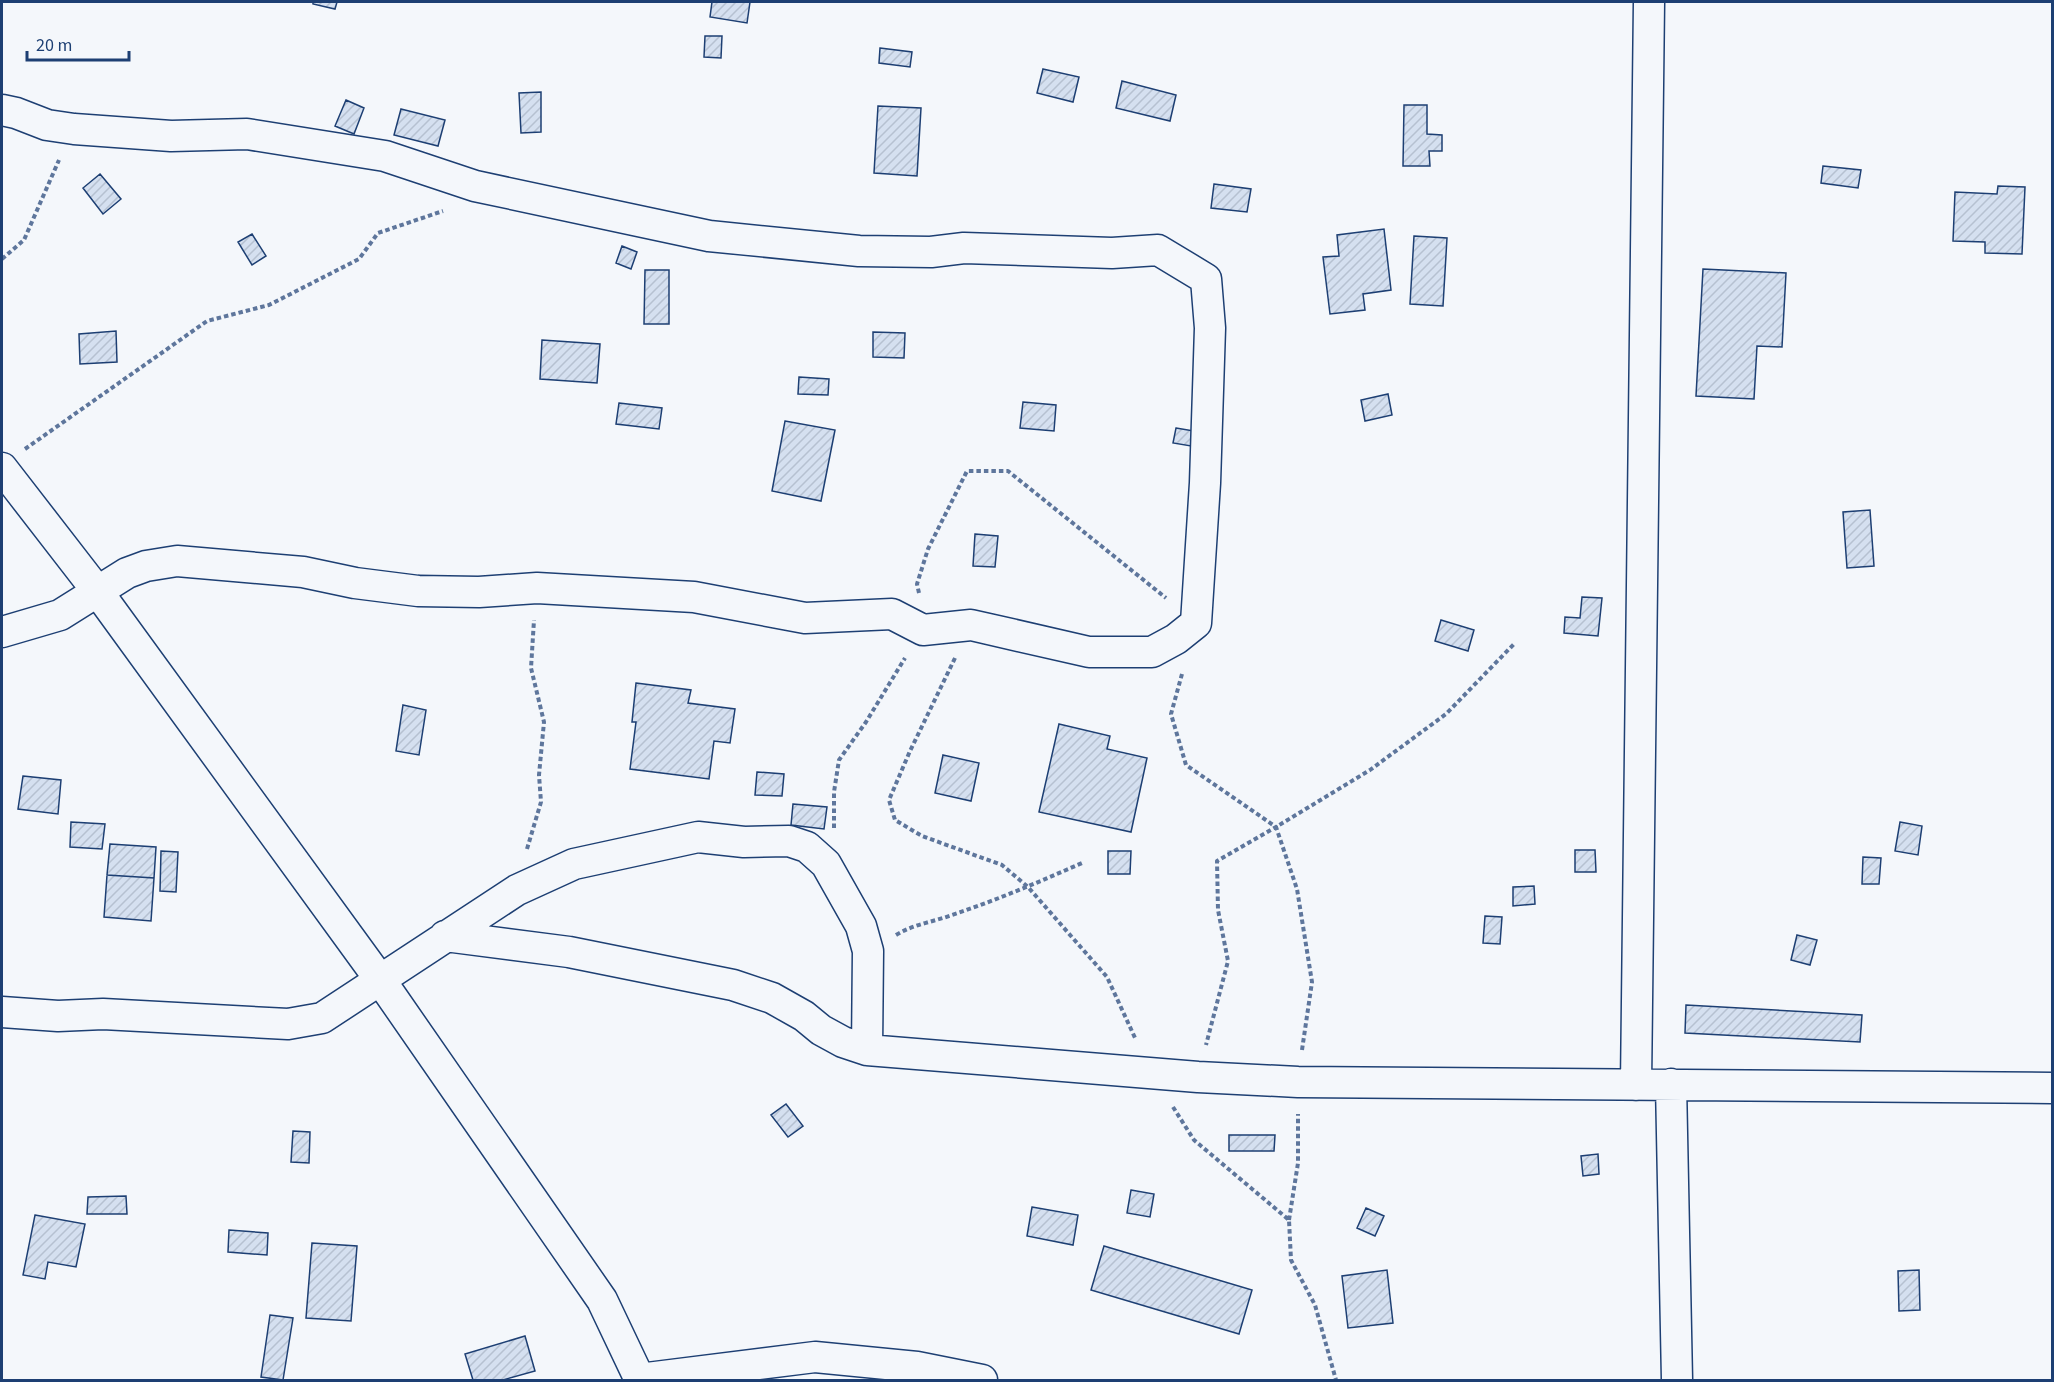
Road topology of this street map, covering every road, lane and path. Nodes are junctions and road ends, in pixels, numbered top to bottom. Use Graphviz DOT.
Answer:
graph roads {
  1 [pos="1649,2"];
  2 [pos="2,110"];
  3 [pos="74,129"];
  4 [pos="476,186"];
  5 [pos="2,259"];
  6 [pos="11,460"];
  7 [pos="537,588"];
  8 [pos="98,592"];
  9 [pos="1196,623"];
  10 [pos="971,625"];
  11 [pos="2,632"];
  12 [pos="1514,644"];
  13 [pos="1276,827"];
  14 [pos="1082,863"];
  15 [pos="1028,887"];
  16 [pos="517,890"];
  17 [pos="445,936"];
  18 [pos="868,951"];
  19 [pos="381,981"];
  20 [pos="2,1012"];
  21 [pos="867,1050"];
  22 [pos="1152,1074"];
  23 [pos="1198,1077"];
  24 [pos="1298,1082"];
  25 [pos="1671,1084"];
  26 [pos="1636,1085"];
  27 [pos="2052,1088"];
  28 [pos="1289,1220"];
  29 [pos="640,1380"];
  30 [pos="982,1380"];
  31 [pos="1336,1380"];
  32 [pos="1677,1380"];
  1 -- 26 [label="street"];
  2 -- 3 [label="street"];
  3 -- 4 [label="street"];
  3 -- 5 [label="path"];
  4 -- 6 [label="path"];
  4 -- 9 [label="street"];
  6 -- 8 [label="street"];
  7 -- 8 [label="street"];
  7 -- 10 [label="street"];
  7 -- 16 [label="path"];
  8 -- 11 [label="street"];
  8 -- 19 [label="street"];
  9 -- 10 [label="street"];
  9 -- 13 [label="path"];
  10 -- 15 [label="path"];
  12 -- 13 [label="path"];
  13 -- 23 [label="path"];
  13 -- 24 [label="path"];
  14 -- 15 [label="path"];
  15 -- 18 [label="path"];
  15 -- 22 [label="path"];
  16 -- 17 [label="street"];
  16 -- 18 [label="street"];
  17 -- 19 [label="street"];
  17 -- 21 [label="street"];
  18 -- 21 [label="street"];
  19 -- 20 [label="street"];
  19 -- 29 [label="street"];
  21 -- 22 [label="street"];
  22 -- 23 [label="street"];
  22 -- 28 [label="path"];
  23 -- 24 [label="street"];
  24 -- 26 [label="street"];
  24 -- 28 [label="path"];
  25 -- 26 [label="street"];
  25 -- 27 [label="street"];
  25 -- 32 [label="street"];
  28 -- 31 [label="path"];
  29 -- 30 [label="street"];
}
